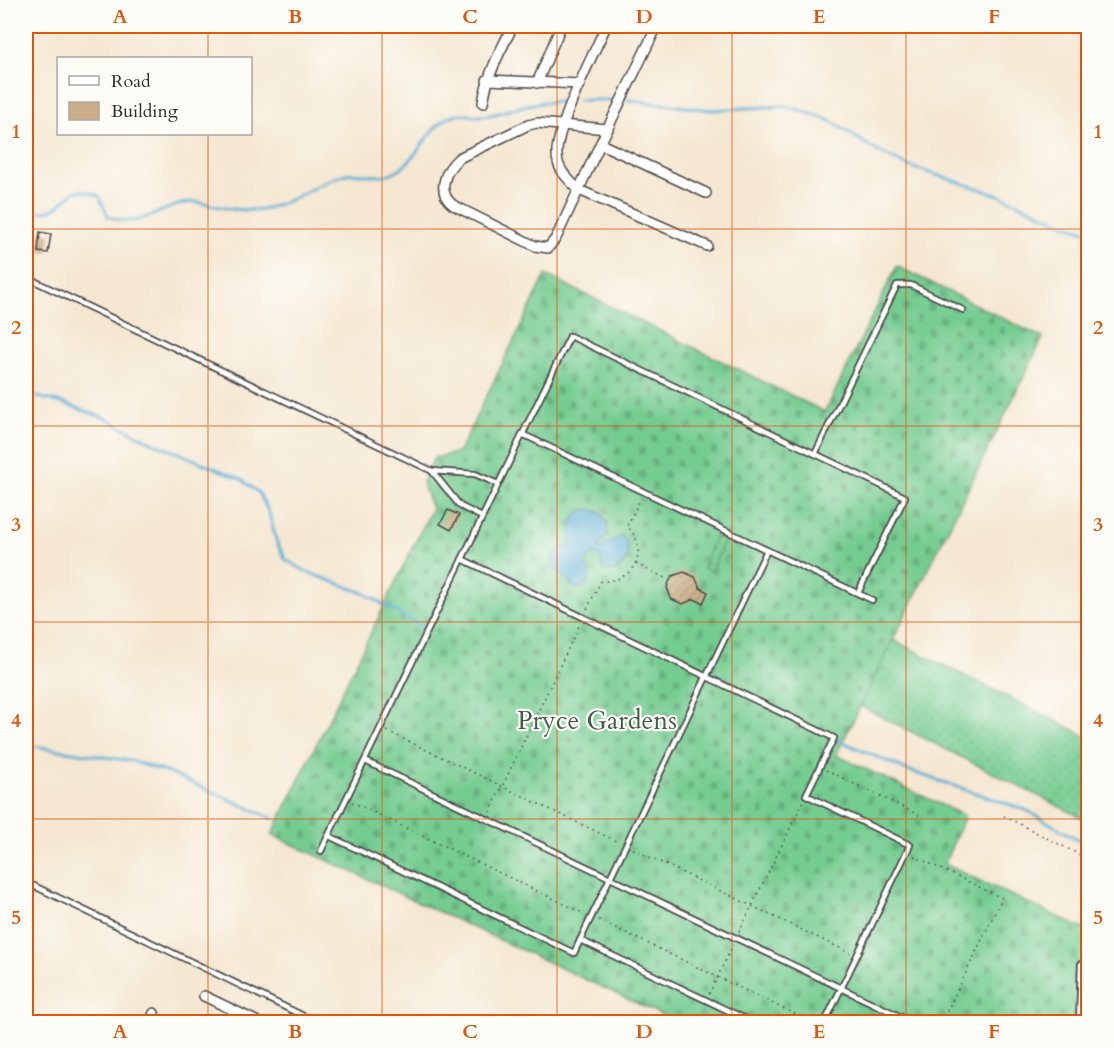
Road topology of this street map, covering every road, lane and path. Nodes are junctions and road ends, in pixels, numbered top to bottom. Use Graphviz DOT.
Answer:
graph roads {
  1 [pos="513,26"];
  2 [pos="561,26"];
  3 [pos="606,26"];
  4 [pos="657,26"];
  5 [pos="487,80"];
  6 [pos="537,82"];
  7 [pos="580,84"];
  8 [pos="483,103"];
  9 [pos="563,125"];
  10 [pos="608,129"];
  11 [pos="601,144"];
  12 [pos="579,190"];
  13 [pos="706,193"];
  14 [pos="707,246"];
  15 [pos="26,277"];
  16 [pos="963,310"];
  17 [pos="522,434"];
  18 [pos="815,454"];
  19 [pos="432,471"];
  20 [pos="498,484"];
  21 [pos="644,491"];
  22 [pos="482,517"];
  23 [pos="767,550"];
  24 [pos="462,559"];
  25 [pos="635,564"];
  26 [pos="665,578"];
  27 [pos="858,593"];
  28 [pos="872,600"];
  29 [pos="584,617"];
  30 [pos="706,676"];
  31 [pos="364,761"];
  32 [pos="820,767"];
  33 [pos="806,795"];
  34 [pos="346,799"];
  35 [pos="921,816"];
  36 [pos="1004,816"];
  37 [pos="487,820"];
  38 [pos="329,836"];
  39 [pos="321,851"];
  40 [pos="907,852"];
  41 [pos="1089,859"];
  42 [pos="610,878"];
  43 [pos="26,882"];
  44 [pos="591,917"];
  45 [pos="736,938"];
  46 [pos="580,940"];
  47 [pos="1081,964"];
  48 [pos="717,977"];
  49 [pos="841,989"];
  50 [pos="204,996"];
  51 [pos="706,1000"];
  52 [pos="258,1023"];
  53 [pos="316,1023"];
  54 [pos="752,1023"];
  55 [pos="811,1023"];
  56 [pos="825,1023"];
  57 [pos="912,1023"];
  58 [pos="942,1023"];
  59 [pos="1078,1023"];
  1 -- 5 [label="street"];
  2 -- 6 [label="street"];
  3 -- 7 [label="street"];
  4 -- 10 [label="street"];
  5 -- 6 [label="street"];
  5 -- 8 [label="street"];
  6 -- 7 [label="street"];
  7 -- 9 [label="street"];
  9 -- 10 [label="street"];
  9 -- 12 [label="street"];
  9 -- 12 [label="street"];
  10 -- 11 [label="street"];
  11 -- 12 [label="street"];
  11 -- 13 [label="street"];
  12 -- 14 [label="street"];
  15 -- 19 [label="lane"];
  16 -- 18 [label="lane"];
  17 -- 18 [label="lane"];
  17 -- 20 [label="lane"];
  17 -- 21 [label="lane"];
  18 -- 27 [label="lane"];
  19 -- 20 [label="lane"];
  19 -- 22 [label="lane"];
  20 -- 22 [label="lane"];
  21 -- 23 [label="lane"];
  21 -- 25 [label="path"];
  22 -- 24 [label="lane"];
  23 -- 27 [label="lane"];
  23 -- 30 [label="lane"];
  24 -- 29 [label="lane"];
  24 -- 31 [label="lane"];
  25 -- 26 [label="path"];
  25 -- 29 [label="path"];
  27 -- 28 [label="lane"];
  29 -- 30 [label="lane"];
  29 -- 37 [label="path"];
  30 -- 32 [label="lane"];
  30 -- 42 [label="lane"];
  31 -- 34 [label="lane"];
  31 -- 37 [label="lane"];
  32 -- 33 [label="lane"];
  32 -- 35 [label="path"];
  33 -- 40 [label="lane"];
  33 -- 45 [label="path"];
  34 -- 38 [label="lane"];
  34 -- 44 [label="path"];
  36 -- 41 [label="path"];
  37 -- 42 [label="lane"];
  38 -- 39 [label="lane"];
  38 -- 46 [label="lane"];
  40 -- 49 [label="lane"];
  40 -- 58 [label="path"];
  42 -- 44 [label="lane"];
  42 -- 45 [label="lane"];
  43 -- 53 [label="lane"];
  44 -- 46 [label="lane"];
  44 -- 48 [label="path"];
  45 -- 48 [label="path"];
  45 -- 49 [label="lane"];
  46 -- 51 [label="lane"];
  47 -- 59 [label="lane"];
  48 -- 51 [label="path"];
  48 -- 55 [label="path"];
  49 -- 56 [label="lane"];
  49 -- 57 [label="lane"];
  50 -- 52 [label="street"];
  51 -- 54 [label="lane"];
}
